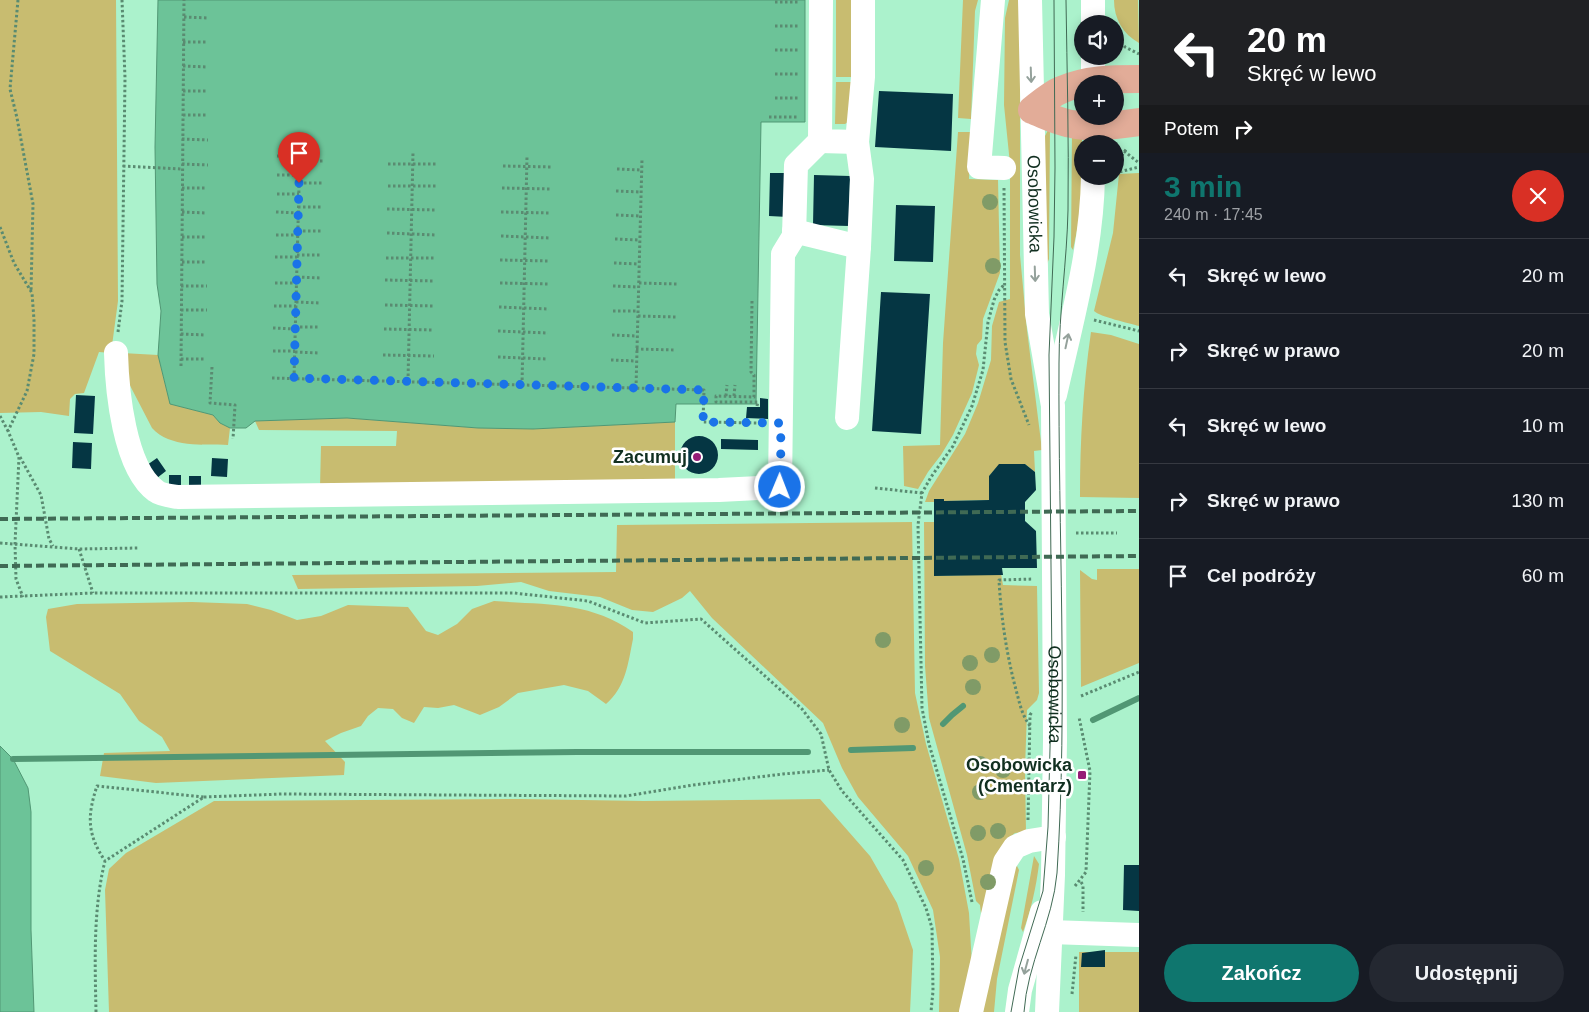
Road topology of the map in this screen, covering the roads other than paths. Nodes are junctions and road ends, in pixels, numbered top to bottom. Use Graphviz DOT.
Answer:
graph roads {
  1 [pos="862,0"];
  2 [pos="993,0"];
  3 [pos="1030,0"];
  4 [pos="1093,0"];
  5 [pos="806,1"];
  6 [pos="1093,15"];
  7 [pos="1138,66"];
  8 [pos="1092,73"];
  9 [pos="1032,110"];
  10 [pos="1094,129"];
  11 [pos="1136,133"];
  12 [pos="820,141"];
  13 [pos="857,142"];
  14 [pos="1004,168"];
  15 [pos="1093,185"];
  16 [pos="794,231"];
  17 [pos="859,247"];
  18 [pos="116,353"];
  19 [pos="1053,406"];
  20 [pos="847,418"];
  21 [pos="1054,837"];
  22 [pos="1053,875"];
  23 [pos="1050,932"];
  24 [pos="1139,935"];
  25 [pos="971,1012"];
  26 [pos="1016,1012"];
  27 [pos="1047,1012"];
  1 -- 13 [label="street"];
  2 -- 14 [label="street"];
  3 -- 9 [label="street, Osobowicka, one-way"];
  4 -- 6 [label="street"];
  5 -- 12 [label="street"];
  7 -- 8 [label="main road"];
  8 -- 9 [label="main road"];
  9 -- 10 [label="main road"];
  9 -- 19 [label="street, Osobowicka, one-way"];
  10 -- 11 [label="main road"];
  12 -- 13 [label="street"];
  12 -- 16 [label="street"];
  13 -- 17 [label="street"];
  19 -- 15 [label="street, Osobowicka, one-way"];
  16 -- 17 [label="street"];
  16 -- 18 [label="street"];
  17 -- 20 [label="street"];
  19 -- 21 [label="street, Osobowicka"];
  21 -- 22 [label="street, Osobowicka"];
  21 -- 25 [label="street"];
  22 -- 23 [label="street, Osobowicka"];
  22 -- 26 [label="street, one-way"];
  23 -- 24 [label="street"];
  23 -- 27 [label="street, Osobowicka"];
}
